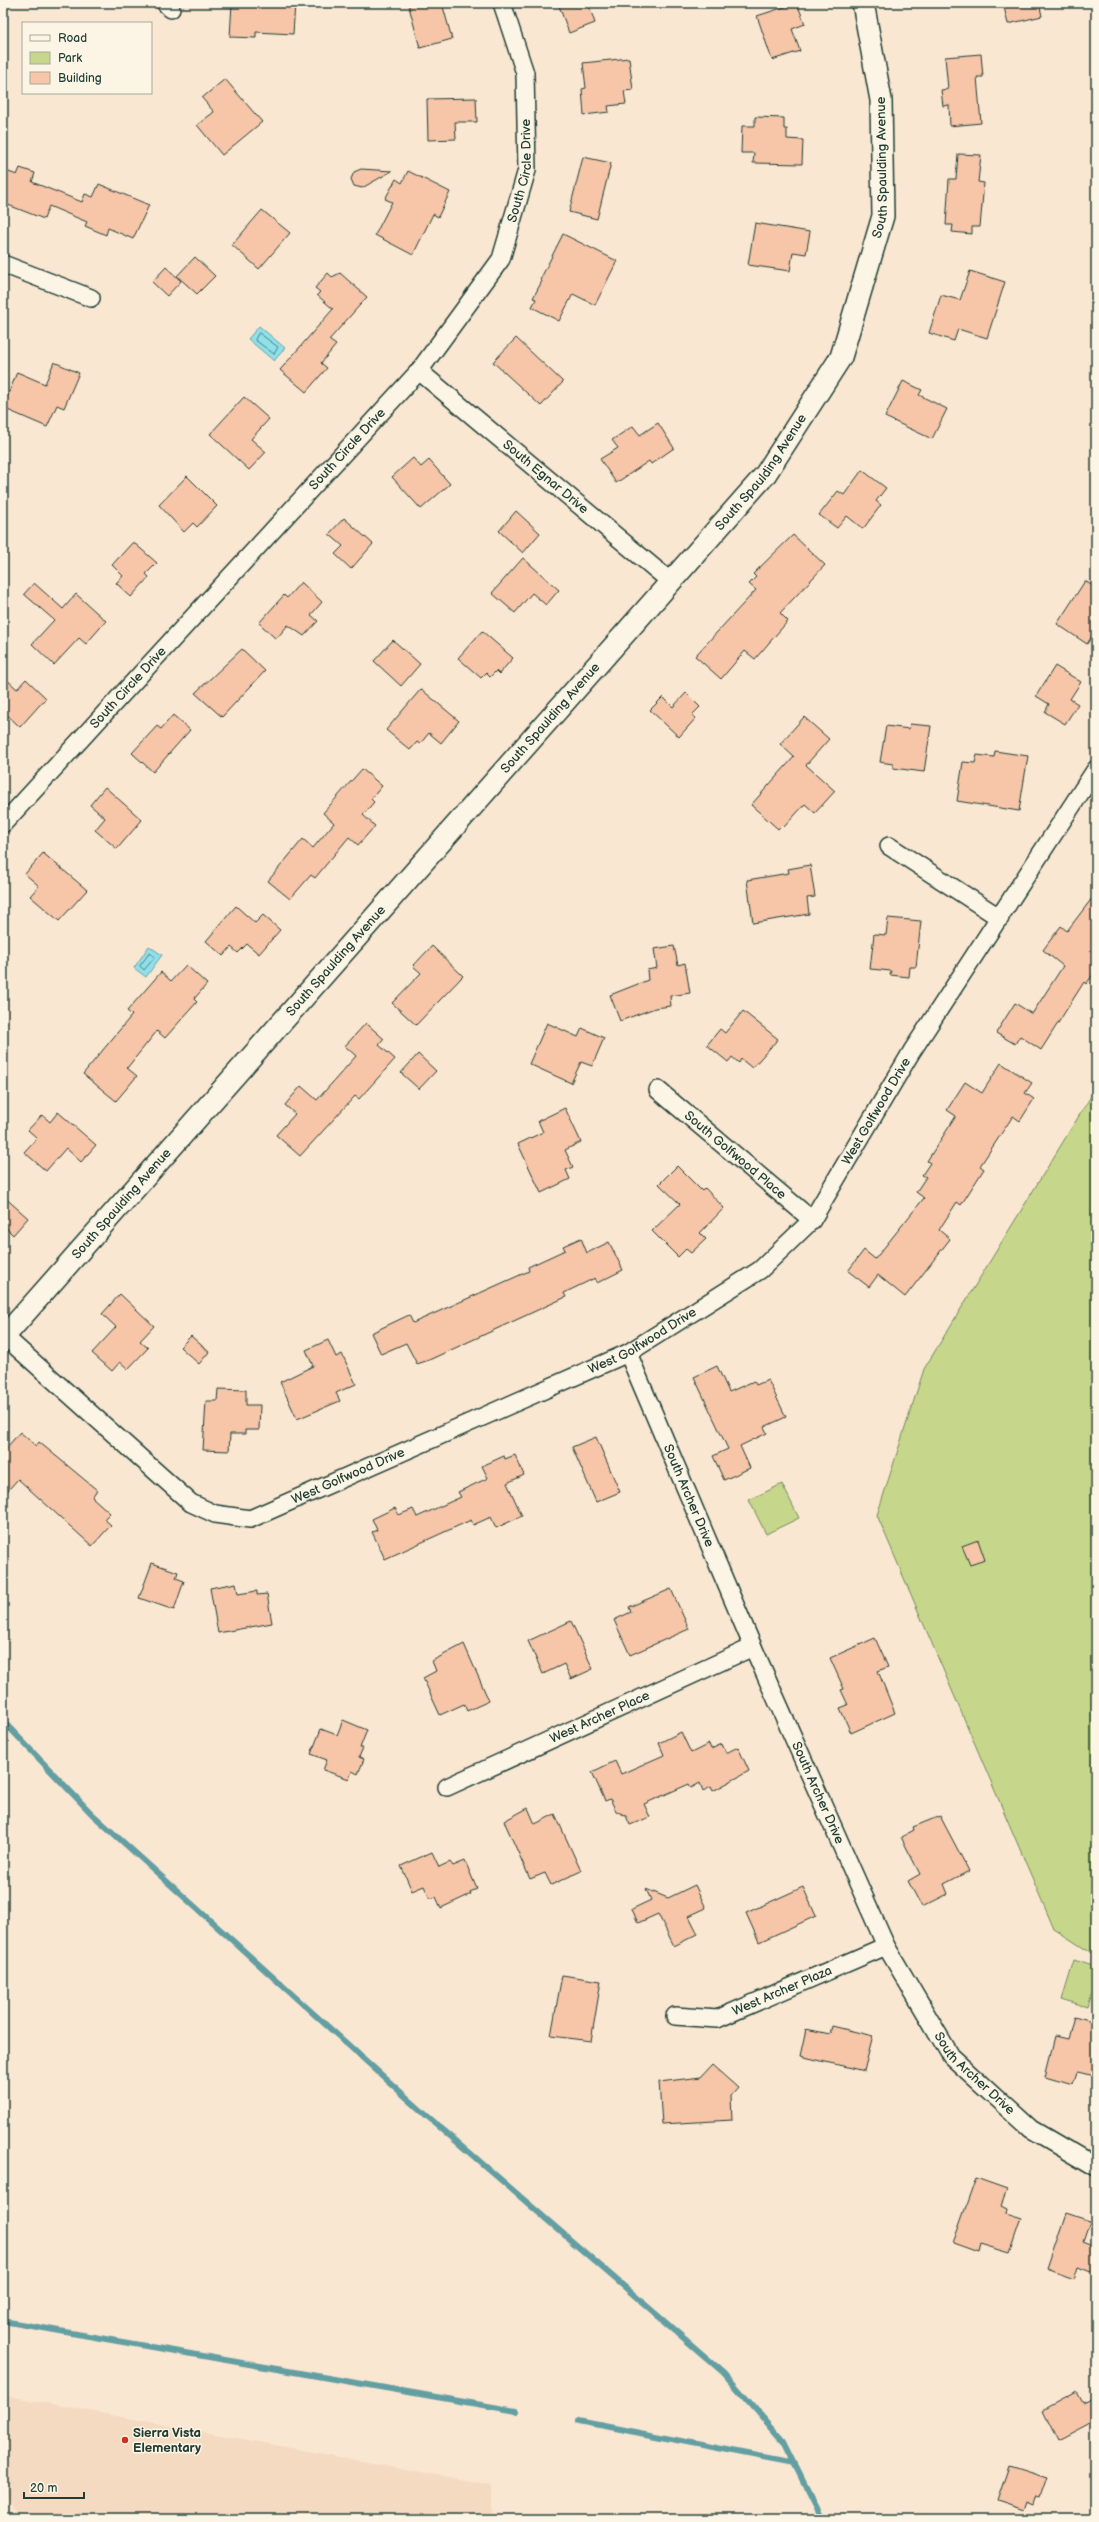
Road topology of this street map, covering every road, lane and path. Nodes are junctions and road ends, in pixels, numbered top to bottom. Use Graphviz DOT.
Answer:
graph roads {
  1 [pos="502,3"];
  2 [pos="863,3"];
  3 [pos="3,264"];
  4 [pos="91,298"];
  5 [pos="420,371"];
  6 [pos="670,582"];
  7 [pos="1096,769"];
  8 [pos="3,824"];
  9 [pos="889,846"];
  10 [pos="1000,918"];
  11 [pos="658,1090"];
  12 [pos="812,1220"];
  13 [pos="4,1337"];
  14 [pos="628,1353"];
  15 [pos="753,1647"];
  16 [pos="447,1787"];
  17 [pos="886,1946"];
  18 [pos="674,2016"];
  19 [pos="1096,2168"];
  1 -- 5 [label="street, South Circle Drive"];
  2 -- 6 [label="street, South Spaulding Avenue"];
  3 -- 4 [label="street"];
  5 -- 6 [label="street, South Egnar Drive"];
  5 -- 8 [label="street, South Circle Drive"];
  6 -- 13 [label="street, South Spaulding Avenue"];
  7 -- 10 [label="street, West Golfwood Drive"];
  9 -- 10 [label="street"];
  10 -- 12 [label="street, West Golfwood Drive"];
  11 -- 12 [label="street, South Golfwood Place"];
  12 -- 14 [label="street, West Golfwood Drive"];
  13 -- 14 [label="street, West Golfwood Drive"];
  14 -- 15 [label="street, South Archer Drive"];
  15 -- 16 [label="street, West Archer Place"];
  15 -- 17 [label="street, South Archer Drive"];
  17 -- 18 [label="street, West Archer Plaza"];
  17 -- 19 [label="street, South Archer Drive"];
}
